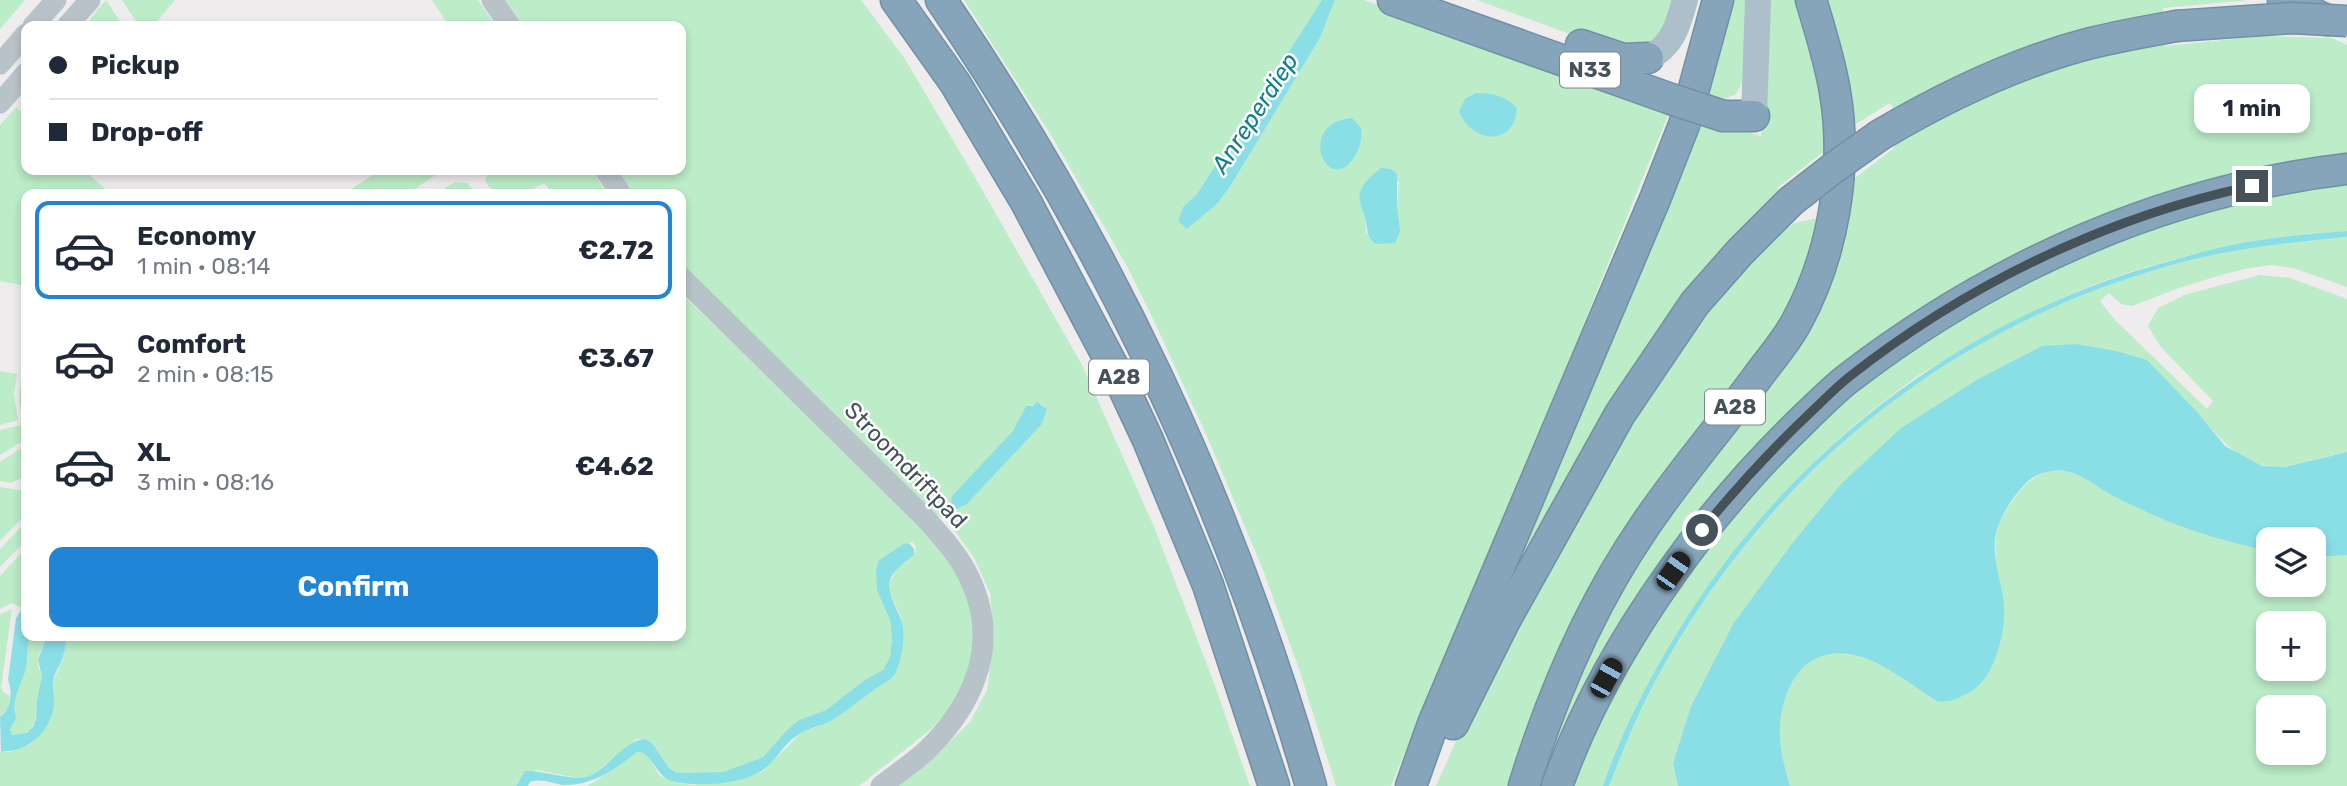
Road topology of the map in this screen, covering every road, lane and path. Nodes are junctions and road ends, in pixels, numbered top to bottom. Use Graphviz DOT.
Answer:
graph roads {
  1 [pos="56,0"];
  2 [pos="90,0"];
  3 [pos="492,0"];
  4 [pos="896,0"];
  5 [pos="941,0"];
  6 [pos="1393,0"];
  7 [pos="1454,0"];
  8 [pos="1685,0"];
  9 [pos="1718,0"];
  10 [pos="1758,0"];
  11 [pos="1811,0"];
  12 [pos="2283,0"];
  13 [pos="37,21"];
  14 [pos="71,21"];
  15 [pos="507,21"];
  16 [pos="2347,22"];
  17 [pos="2347,29"];
  18 [pos="21,40"];
  19 [pos="1648,58"];
  20 [pos="0,64"];
  21 [pos="21,79"];
  22 [pos="0,103"];
  23 [pos="1754,116"];
  24 [pos="2347,169"];
  25 [pos="686,282"];
  26 [pos="881,786"];
  27 [pos="1274,786"];
  28 [pos="1311,786"];
  29 [pos="1411,786"];
  30 [pos="1423,786"];
  31 [pos="1524,786"];
  32 [pos="1557,786"];
  1 -- 13 [label="street"];
  2 -- 14 [label="street"];
  3 -- 15 [label="street"];
  4 -- 27 [label="highway, A28"];
  5 -- 28 [label="highway, A28"];
  6 -- 23 [label="highway, N33, bridge"];
  7 -- 19 [label="highway, N33"];
  8 -- 19 [label="main road"];
  9 -- 29 [label="highway"];
  10 -- 23 [label="main road"];
  11 -- 31 [label="highway, A28"];
  12 -- 17 [label="highway"];
  16 -- 30 [label="highway, bridge"];
  18 -- 20 [label="street"];
  21 -- 22 [label="street"];
  24 -- 32 [label="highway, A28"];
  25 -- 26 [label="street, Stroomdriftpad"];
}
